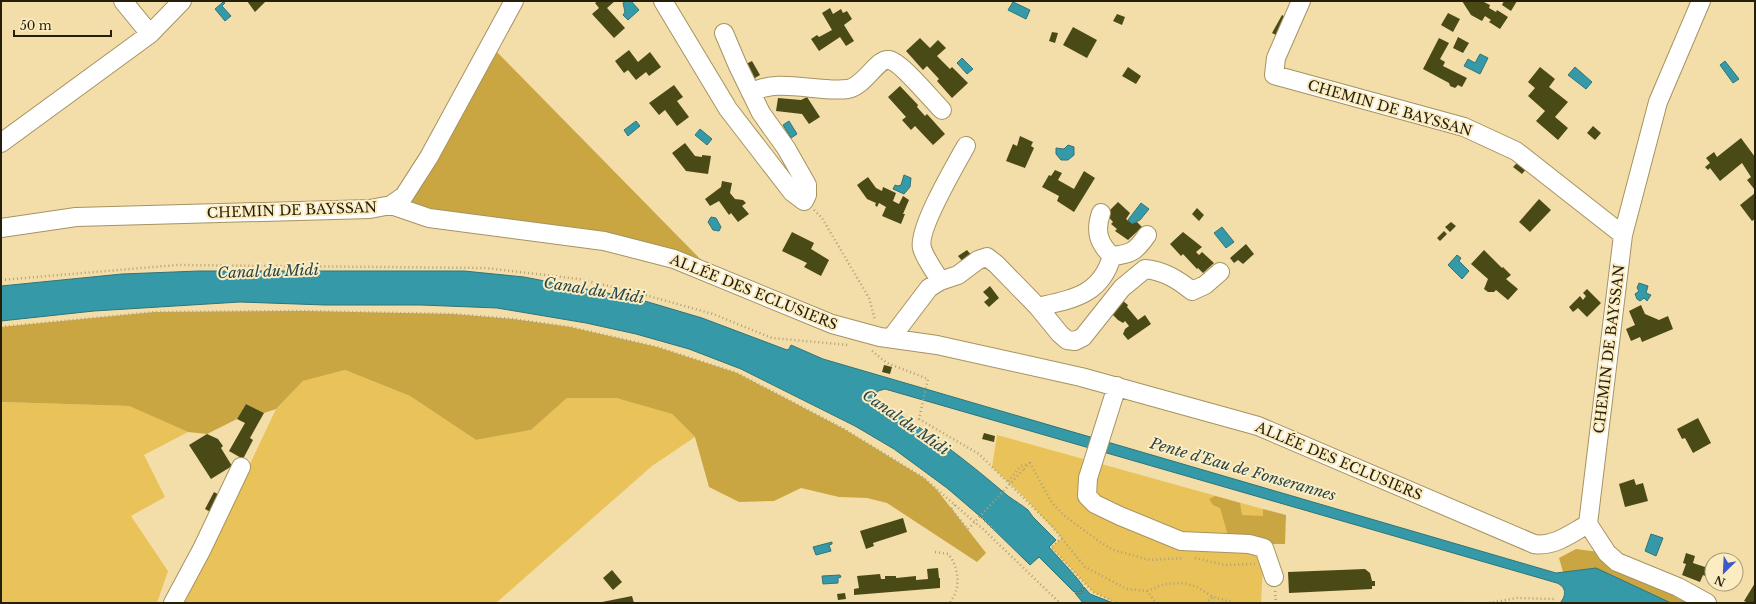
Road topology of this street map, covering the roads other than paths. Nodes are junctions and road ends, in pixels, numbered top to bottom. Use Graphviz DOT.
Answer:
graph roads {
  1 [pos="122,1"];
  2 [pos="182,1"];
  3 [pos="514,1"];
  4 [pos="663,1"];
  5 [pos="1302,1"];
  6 [pos="1701,1"];
  7 [pos="724,33"];
  8 [pos="150,34"];
  9 [pos="752,93"];
  10 [pos="942,110"];
  11 [pos="1,143"];
  12 [pos="966,146"];
  13 [pos="391,205"];
  14 [pos="1101,213"];
  15 [pos="1,228"];
  16 [pos="1147,235"];
  17 [pos="1623,235"];
  18 [pos="1112,256"];
  19 [pos="1220,272"];
  20 [pos="940,281"];
  21 [pos="1038,307"];
  22 [pos="880,341"];
  23 [pos="1116,386"];
  24 [pos="241,467"];
  25 [pos="1588,524"];
  26 [pos="1272,576"];
  27 [pos="173,603"];
  28 [pos="1707,603"];
  1 -- 8 [label="street"];
  2 -- 8 [label="street"];
  3 -- 13 [label="street, CHEMIN DE BAYSSAN"];
  4 -- 9 [label="street"];
  5 -- 17 [label="street, CHEMIN DE BAYSSAN"];
  6 -- 17 [label="street"];
  7 -- 9 [label="street"];
  8 -- 11 [label="street"];
  9 -- 10 [label="street"];
  12 -- 20 [label="street"];
  13 -- 15 [label="street, CHEMIN DE BAYSSAN"];
  13 -- 22 [label="street, ALLÉE DES ECLUSIERS"];
  14 -- 18 [label="street"];
  16 -- 18 [label="street"];
  17 -- 25 [label="street, CHEMIN DE BAYSSAN"];
  18 -- 21 [label="street"];
  19 -- 21 [label="street"];
  20 -- 21 [label="street"];
  20 -- 22 [label="street"];
  22 -- 23 [label="street, ALLÉE DES ECLUSIERS"];
  23 -- 25 [label="street, ALLÉE DES ECLUSIERS"];
  23 -- 26 [label="street"];
  24 -- 27 [label="street"];
  25 -- 28 [label="street"];
}
